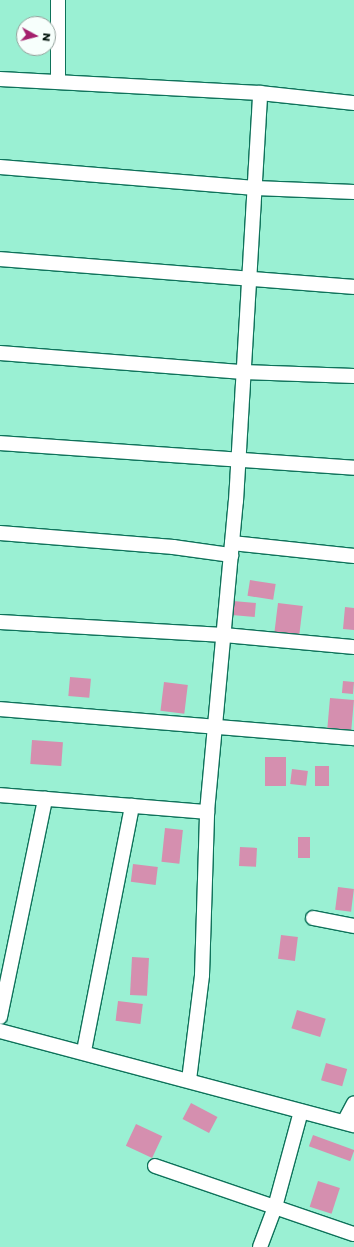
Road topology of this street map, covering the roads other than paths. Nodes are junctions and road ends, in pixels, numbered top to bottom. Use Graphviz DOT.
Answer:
graph roads {
  1 [pos="58,0"];
  2 [pos="0,79"];
  3 [pos="58,82"];
  4 [pos="260,93"];
  5 [pos="354,104"];
  6 [pos="0,167"];
  7 [pos="255,188"];
  8 [pos="354,192"];
  9 [pos="0,259"];
  10 [pos="249,281"];
  11 [pos="354,287"];
  12 [pos="0,353"];
  13 [pos="243,372"];
  14 [pos="354,376"];
  15 [pos="0,443"];
  16 [pos="237,461"];
  17 [pos="354,468"];
  18 [pos="0,533"];
  19 [pos="231,549"];
  20 [pos="354,556"];
  21 [pos="0,622"];
  22 [pos="224,635"];
  23 [pos="354,647"];
  24 [pos="0,709"];
  25 [pos="216,729"];
  26 [pos="354,738"];
  27 [pos="0,795"];
  28 [pos="45,799"];
  29 [pos="132,806"];
  30 [pos="207,812"];
  31 [pos="313,918"];
  32 [pos="354,926"];
  33 [pos="0,1018"];
  34 [pos="0,1031"];
  35 [pos="84,1051"];
  36 [pos="189,1080"];
  37 [pos="354,1103"];
  38 [pos="301,1111"];
  39 [pos="349,1123"];
  40 [pos="155,1166"];
  41 [pos="276,1207"];
  42 [pos="354,1234"];
  43 [pos="260,1247"];
  1 -- 3 [label="street"];
  2 -- 3 [label="street"];
  3 -- 4 [label="street"];
  4 -- 5 [label="street"];
  4 -- 7 [label="street"];
  6 -- 7 [label="street"];
  7 -- 8 [label="street"];
  7 -- 10 [label="street"];
  9 -- 10 [label="street"];
  10 -- 11 [label="street"];
  10 -- 13 [label="street"];
  12 -- 13 [label="street"];
  13 -- 14 [label="street"];
  13 -- 16 [label="street"];
  15 -- 16 [label="street"];
  16 -- 17 [label="street"];
  16 -- 19 [label="street"];
  18 -- 19 [label="street"];
  19 -- 20 [label="street"];
  19 -- 22 [label="street"];
  21 -- 22 [label="street"];
  22 -- 23 [label="street"];
  22 -- 25 [label="street"];
  24 -- 25 [label="street"];
  25 -- 26 [label="street"];
  25 -- 30 [label="street"];
  27 -- 28 [label="street"];
  28 -- 29 [label="street"];
  28 -- 33 [label="street"];
  29 -- 30 [label="street"];
  29 -- 35 [label="street"];
  30 -- 36 [label="street"];
  31 -- 32 [label="street"];
  34 -- 35 [label="street"];
  35 -- 36 [label="street"];
  36 -- 38 [label="street"];
  37 -- 39 [label="street"];
  38 -- 39 [label="street"];
  38 -- 41 [label="street"];
  40 -- 41 [label="street"];
  41 -- 42 [label="street"];
  41 -- 43 [label="street"];
}
